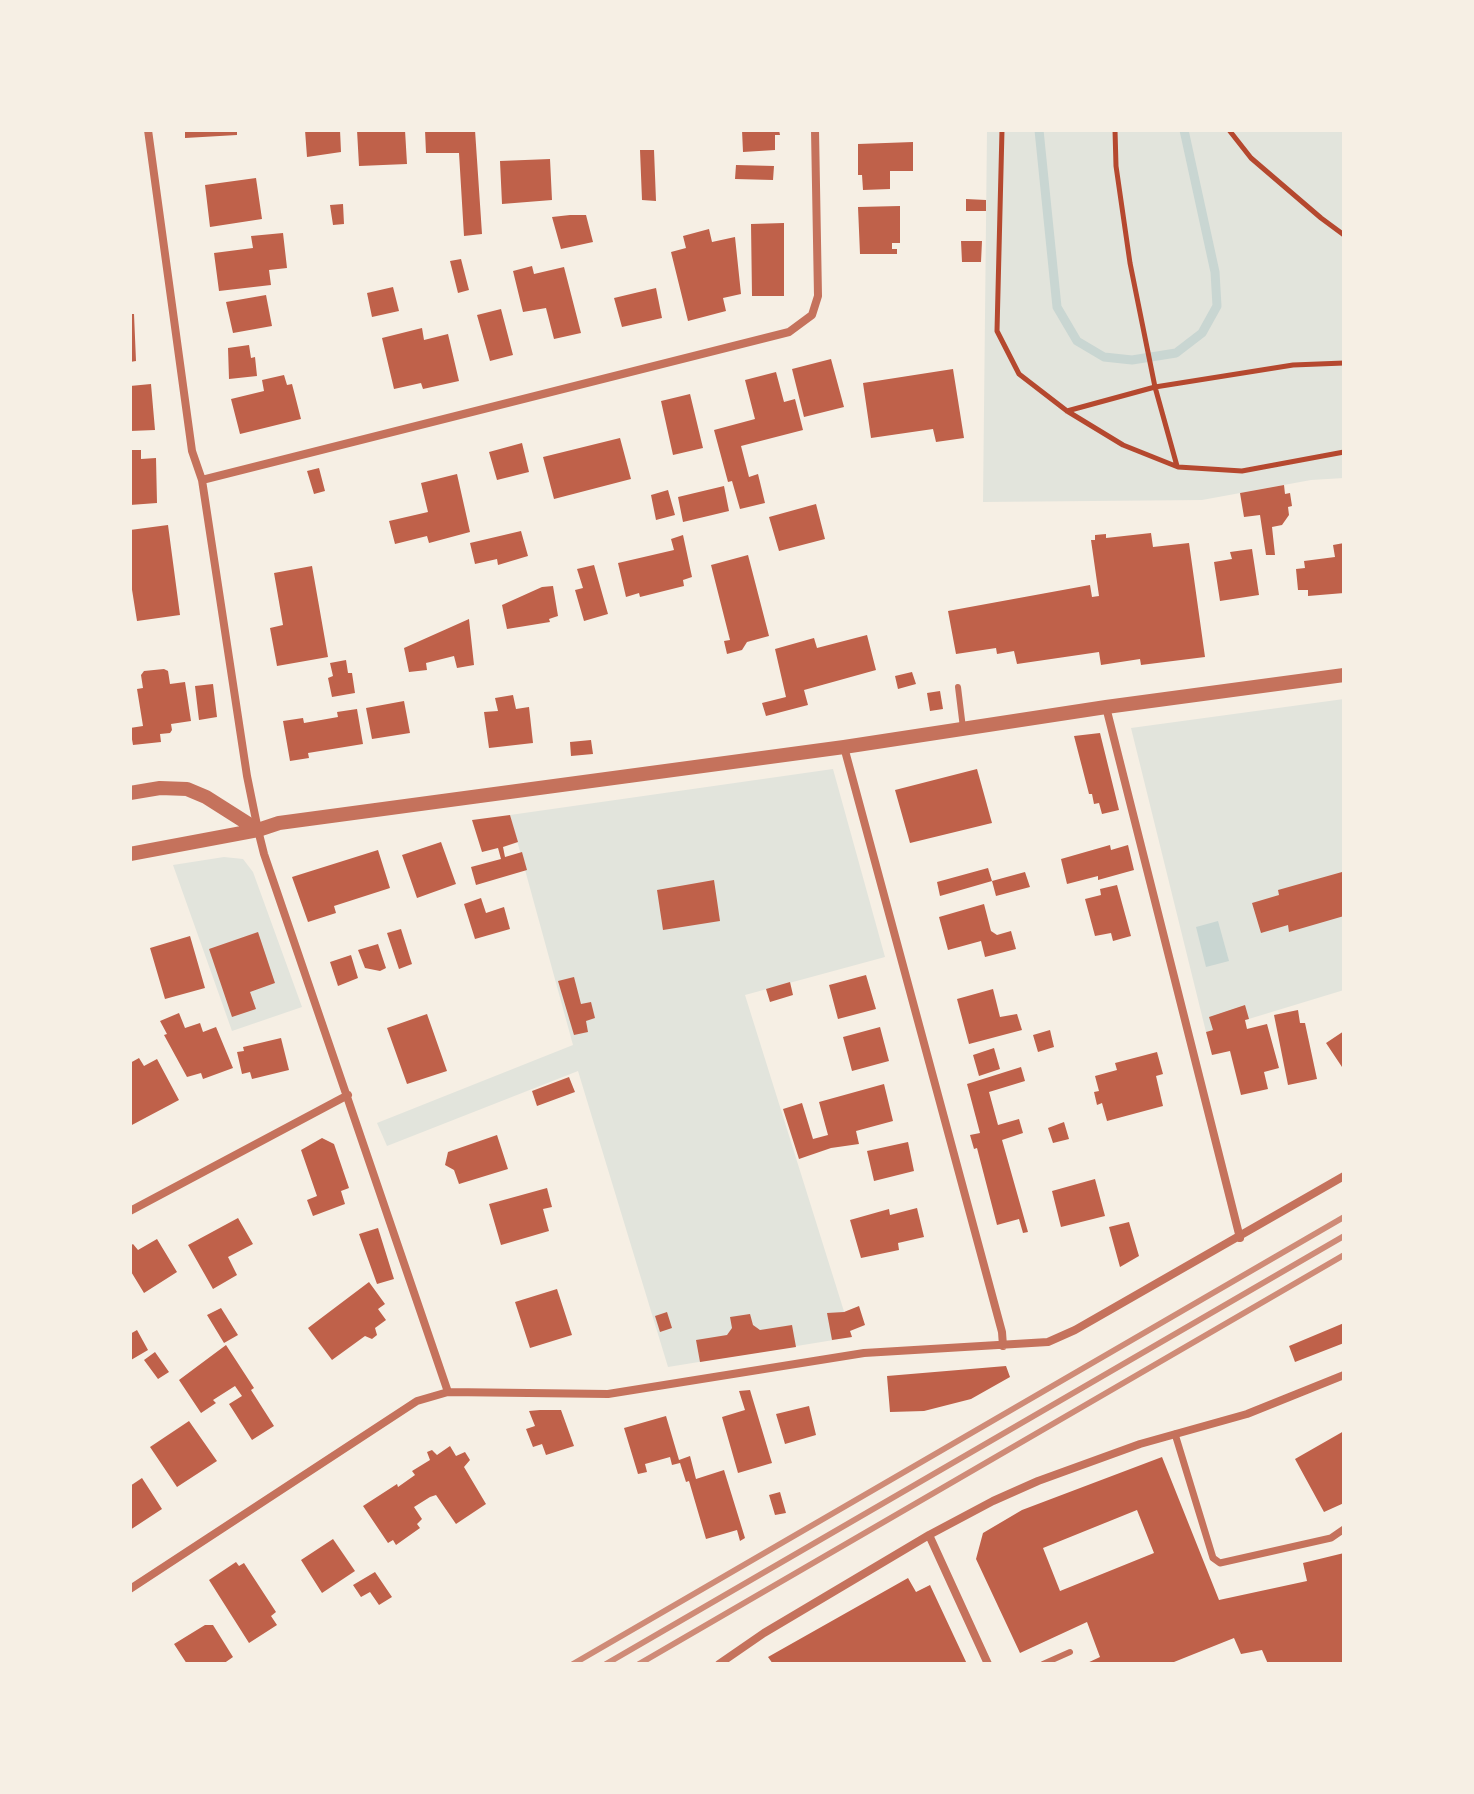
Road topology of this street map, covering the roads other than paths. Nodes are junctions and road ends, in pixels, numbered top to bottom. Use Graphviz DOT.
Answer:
graph roads {
  1 [pos="148,130"];
  2 [pos="815,130"];
  3 [pos="202,480"];
  4 [pos="1344,675"];
  5 [pos="958,687"];
  6 [pos="1106,707"];
  7 [pos="963,728"];
  8 [pos="844,747"];
  9 [pos="130,793"];
  10 [pos="258,830"];
  11 [pos="130,854"];
  12 [pos="348,1095"];
  13 [pos="1344,1176"];
  14 [pos="130,1211"];
  15 [pos="1240,1238"];
  16 [pos="1003,1346"];
  17 [pos="1344,1375"];
  18 [pos="448,1392"];
  19 [pos="1175,1434"];
  20 [pos="1344,1529"];
  21 [pos="929,1535"];
  22 [pos="130,1589"];
  23 [pos="1070,1652"];
  24 [pos="719,1664"];
  25 [pos="988,1664"];
  26 [pos="1043,1664"];
  1 -- 3 [label="street"];
  2 -- 3 [label="street"];
  3 -- 10 [label="street"];
  4 -- 6 [label="street"];
  5 -- 7 [label="lane"];
  6 -- 7 [label="street"];
  6 -- 15 [label="street"];
  7 -- 8 [label="street"];
  8 -- 10 [label="street"];
  8 -- 16 [label="street"];
  9 -- 10 [label="street"];
  10 -- 11 [label="street"];
  10 -- 12 [label="street"];
  12 -- 14 [label="street"];
  12 -- 18 [label="street"];
  13 -- 15 [label="street"];
  15 -- 16 [label="street"];
  16 -- 18 [label="street"];
  17 -- 19 [label="street"];
  18 -- 22 [label="street"];
  19 -- 20 [label="street"];
  19 -- 21 [label="street"];
  21 -- 24 [label="street"];
  21 -- 25 [label="street"];
  23 -- 26 [label="lane"];
}
